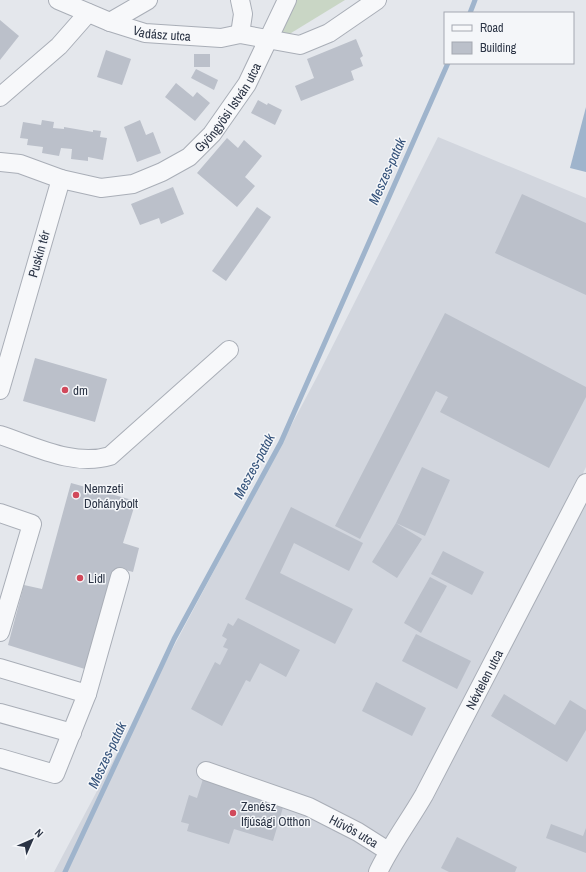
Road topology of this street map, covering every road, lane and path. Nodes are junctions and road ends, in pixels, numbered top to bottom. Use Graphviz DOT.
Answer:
graph roads {
  1 [pos="58,0"];
  2 [pos="148,0"];
  3 [pos="240,0"];
  4 [pos="287,0"];
  5 [pos="377,0"];
  6 [pos="88,13"];
  7 [pos="110,22"];
  8 [pos="240,34"];
  9 [pos="270,40"];
  10 [pos="0,97"];
  11 [pos="0,162"];
  12 [pos="61,179"];
  13 [pos="229,350"];
  14 [pos="0,390"];
  15 [pos="0,435"];
  16 [pos="586,483"];
  17 [pos="0,513"];
  18 [pos="120,577"];
  19 [pos="0,632"];
  20 [pos="0,668"];
  21 [pos="87,694"];
  22 [pos="0,713"];
  23 [pos="72,733"];
  24 [pos="0,758"];
  25 [pos="206,771"];
  26 [pos="388,851"];
  27 [pos="378,872"];
  1 -- 6 [label="street, Vadász utca"];
  2 -- 7 [label="street"];
  3 -- 8 [label="street"];
  4 -- 9 [label="street, Gyöngyösi István utca"];
  5 -- 9 [label="street"];
  6 -- 7 [label="street, Vadász utca"];
  6 -- 10 [label="street"];
  7 -- 8 [label="street, Vadász utca"];
  8 -- 9 [label="street, Vadász utca"];
  9 -- 12 [label="street, Gyöngyösi István utca"];
  11 -- 12 [label="street"];
  12 -- 14 [label="street, Puskin tér"];
  13 -- 15 [label="street"];
  16 -- 26 [label="street, Névtelen utca"];
  17 -- 19 [label="street"];
  18 -- 21 [label="street"];
  20 -- 21 [label="street"];
  21 -- 23 [label="street"];
  22 -- 23 [label="street"];
  23 -- 24 [label="street"];
  25 -- 26 [label="street, Hűvös utca"];
  26 -- 27 [label="street, Névtelen utca"];
}
